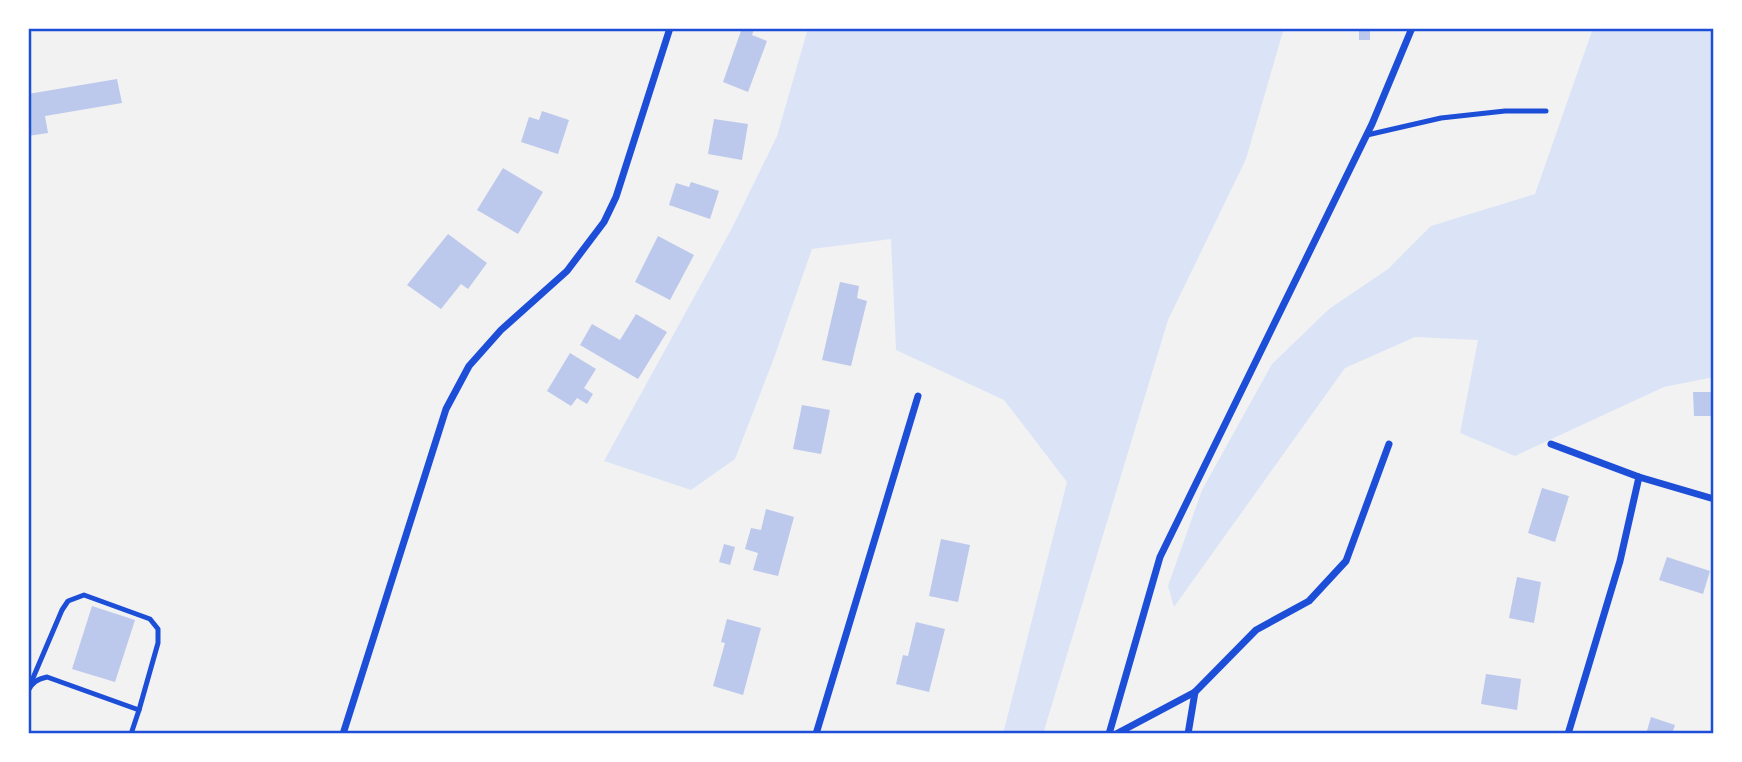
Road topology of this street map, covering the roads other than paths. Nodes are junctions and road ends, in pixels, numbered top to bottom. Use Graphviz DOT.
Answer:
graph roads {
  1 [pos="670,28"];
  2 [pos="1412,28"];
  3 [pos="1546,111"];
  4 [pos="1367,135"];
  5 [pos="918,396"];
  6 [pos="1389,444"];
  7 [pos="1551,444"];
  8 [pos="1639,477"];
  9 [pos="1714,499"];
  10 [pos="29,688"];
  11 [pos="1195,692"];
  12 [pos="139,710"];
  13 [pos="131,734"];
  14 [pos="343,734"];
  15 [pos="816,734"];
  16 [pos="1109,734"];
  17 [pos="1116,734"];
  18 [pos="1188,734"];
  19 [pos="1568,734"];
  1 -- 14 [label="street"];
  2 -- 4 [label="street"];
  3 -- 4 [label="lane"];
  4 -- 16 [label="street"];
  5 -- 15 [label="street"];
  6 -- 11 [label="street"];
  7 -- 8 [label="street"];
  8 -- 9 [label="street"];
  8 -- 19 [label="street"];
  10 -- 12 [label="lane"];
  10 -- 12 [label="lane"];
  11 -- 17 [label="street"];
  11 -- 18 [label="street"];
  12 -- 13 [label="lane"];
}
